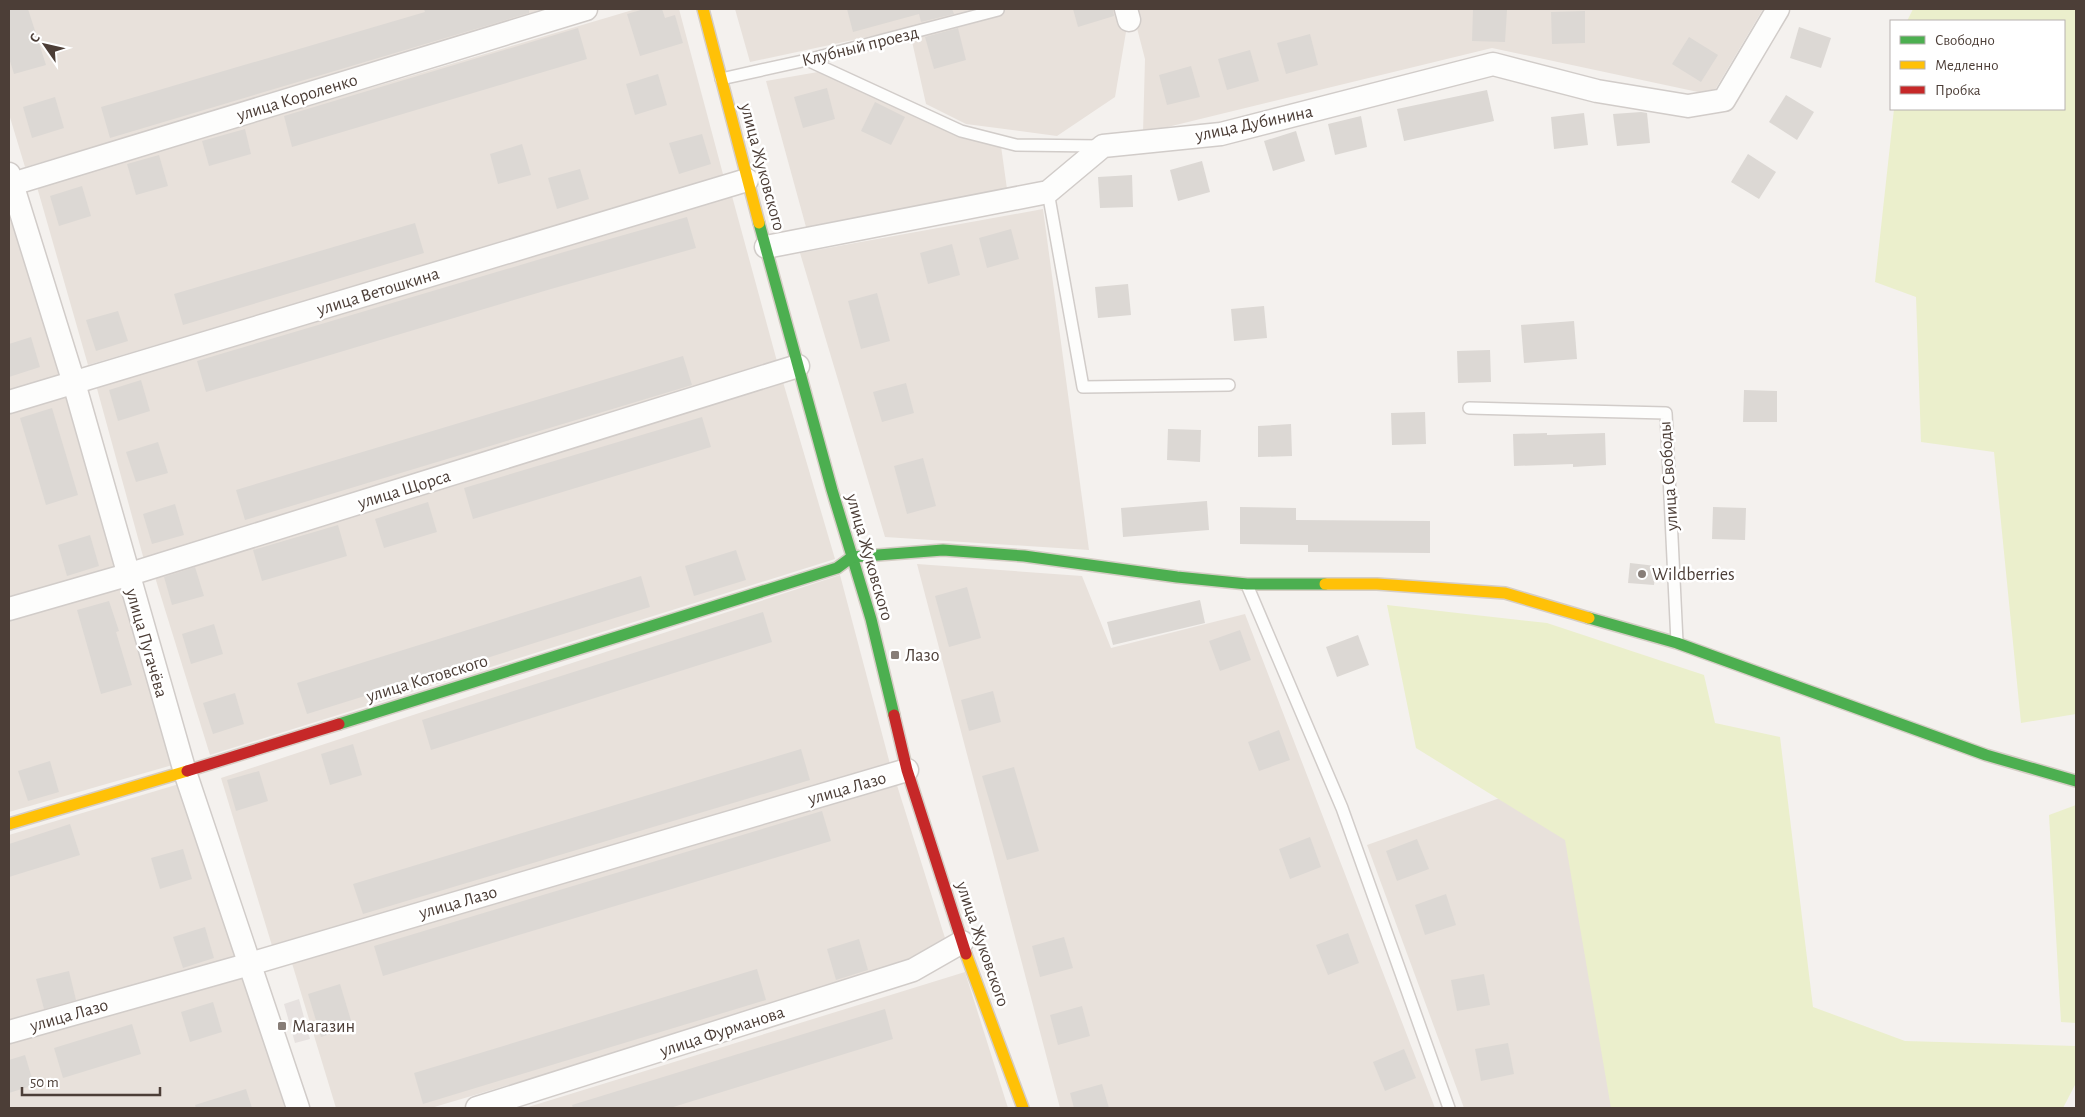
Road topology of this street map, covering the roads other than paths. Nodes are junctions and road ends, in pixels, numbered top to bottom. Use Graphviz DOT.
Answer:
graph roads {
  1 [pos="586,9"];
  2 [pos="703,9"];
  3 [pos="1778,9"];
  4 [pos="998,10"];
  5 [pos="806,60"];
  6 [pos="721,79"];
  7 [pos="1103,146"];
  8 [pos="747,180"];
  9 [pos="10,181"];
  10 [pos="1048,192"];
  11 [pos="766,247"];
  12 [pos="798,366"];
  13 [pos="74,383"];
  14 [pos="1229,385"];
  15 [pos="9,402"];
  16 [pos="1469,408"];
  17 [pos="852,557"];
  18 [pos="127,575"];
  19 [pos="1246,584"];
  20 [pos="9,610"];
  21 [pos="1677,643"];
  22 [pos="907,770"];
  23 [pos="185,772"];
  24 [pos="2076,781"];
  25 [pos="9,824"];
  26 [pos="962,942"];
  27 [pos="250,964"];
  28 [pos="9,1032"];
  29 [pos="298,1108"];
  30 [pos="477,1108"];
  31 [pos="1023,1108"];
  32 [pos="1450,1108"];
  1 -- 9 [label="street, улица Короленко"];
  2 -- 6 [label="street, улица Жуковского"];
  3 -- 7 [label="street, улица Дубинина"];
  4 -- 5 [label="lane, Клубный проезд"];
  5 -- 6 [label="lane, Клубный проезд"];
  5 -- 7 [label="lane"];
  6 -- 8 [label="street, улица Жуковского"];
  7 -- 10 [label="street"];
  8 -- 11 [label="street, улица Жуковского"];
  8 -- 13 [label="street, улица Ветошкина"];
  9 -- 13 [label="street, улица Пугачёва"];
  10 -- 11 [label="street"];
  10 -- 14 [label="lane"];
  11 -- 12 [label="street, улица Жуковского"];
  12 -- 17 [label="street, улица Жуковского"];
  12 -- 18 [label="street, улица Щорса"];
  13 -- 15 [label="street, улица Ветошкина"];
  13 -- 18 [label="street, улица Пугачёва"];
  16 -- 21 [label="lane, улица Свободы"];
  17 -- 19 [label="street"];
  17 -- 22 [label="street, улица Жуковского"];
  17 -- 23 [label="street, улица Котовского"];
  18 -- 20 [label="street, улица Щорса"];
  18 -- 23 [label="street, улица Пугачёва"];
  19 -- 21 [label="street"];
  19 -- 32 [label="lane"];
  21 -- 24 [label="street"];
  22 -- 26 [label="street, улица Жуковского"];
  22 -- 27 [label="street, улица Лазо"];
  23 -- 25 [label="street, улица Котовского"];
  23 -- 27 [label="street, улица Пугачёва"];
  26 -- 30 [label="street, улица Фурманова"];
  26 -- 31 [label="street, улица Жуковского"];
  27 -- 28 [label="street, улица Лазо"];
  27 -- 29 [label="street, улица Пугачёва"];
}
